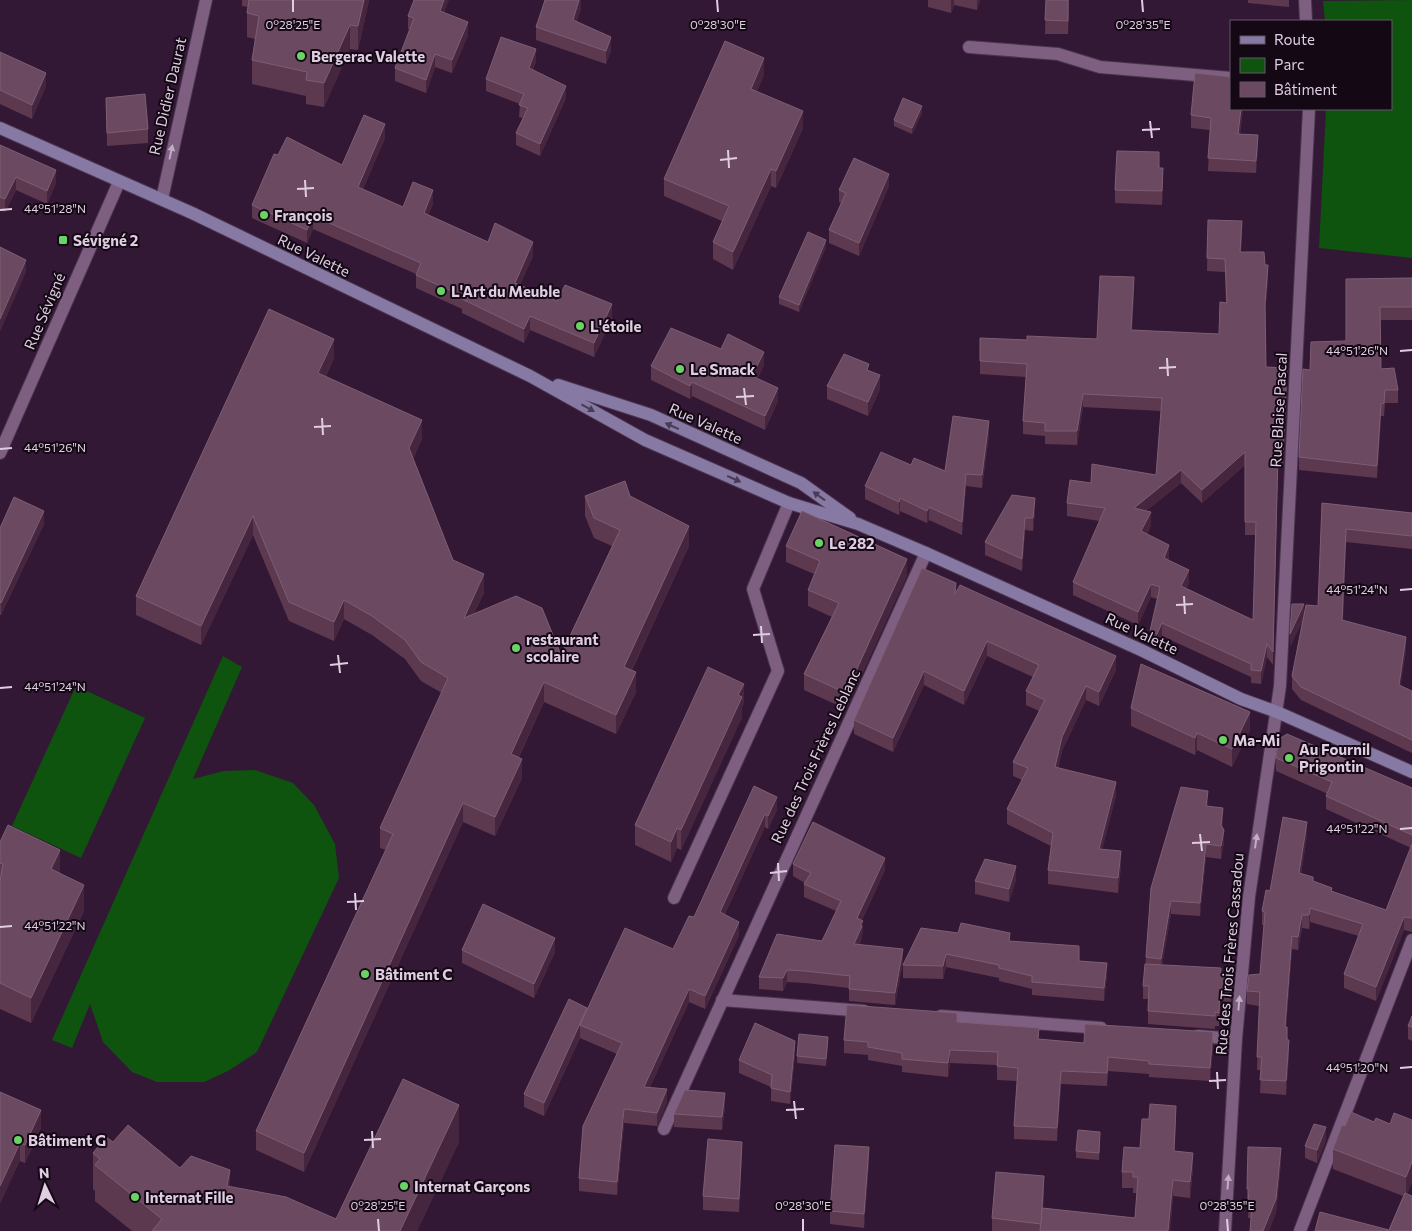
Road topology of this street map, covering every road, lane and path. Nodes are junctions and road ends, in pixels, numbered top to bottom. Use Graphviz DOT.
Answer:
graph roads {
  1 [pos="206,0"];
  2 [pos="1305,0"];
  3 [pos="1306,20"];
  4 [pos="969,47"];
  5 [pos="1230,78"];
  6 [pos="1309,110"];
  7 [pos="0,128"];
  8 [pos="119,182"];
  9 [pos="162,200"];
  10 [pos="530,376"];
  11 [pos="0,453"];
  12 [pos="789,503"];
  13 [pos="858,524"];
  14 [pos="926,553"];
  15 [pos="1277,712"];
  16 [pos="1412,772"];
  17 [pos="674,898"];
  18 [pos="1412,940"];
  19 [pos="722,1000"];
  20 [pos="880,1012"];
  21 [pos="929,1016"];
  22 [pos="1117,1030"];
  23 [pos="1187,1035"];
  24 [pos="1236,1039"];
  25 [pos="664,1129"];
  26 [pos="1224,1231"];
  27 [pos="1300,1231"];
  9 -- 1 [label="street, Rue Didier Daurat, one-way"];
  2 -- 3 [label="street"];
  4 -- 5 [label="street"];
  6 -- 15 [label="street, Rue Blaise Pascal"];
  7 -- 8 [label="main road, Rue Valette"];
  8 -- 9 [label="main road, Rue Valette"];
  8 -- 11 [label="street, Rue Sévigné"];
  9 -- 10 [label="main road, Rue Valette"];
  10 -- 12 [label="main road, Rue Valette, one-way"];
  13 -- 10 [label="main road, Rue Valette, one-way"];
  12 -- 13 [label="main road, Rue Valette"];
  12 -- 17 [label="street"];
  13 -- 14 [label="main road, Rue Valette"];
  14 -- 15 [label="main road, Rue Valette"];
  14 -- 19 [label="street, Rue des Trois Frères Leblanc"];
  15 -- 16 [label="main road, Rue Valette"];
  24 -- 15 [label="street, Rue des Trois Frères Cassadou, one-way"];
  18 -- 27 [label="street"];
  19 -- 20 [label="street"];
  19 -- 25 [label="street, Rue des Trois Frères Leblanc"];
  21 -- 22 [label="street"];
  23 -- 24 [label="street"];
  26 -- 24 [label="street, Rue des Trois Frères Cassadou, one-way"];
}
